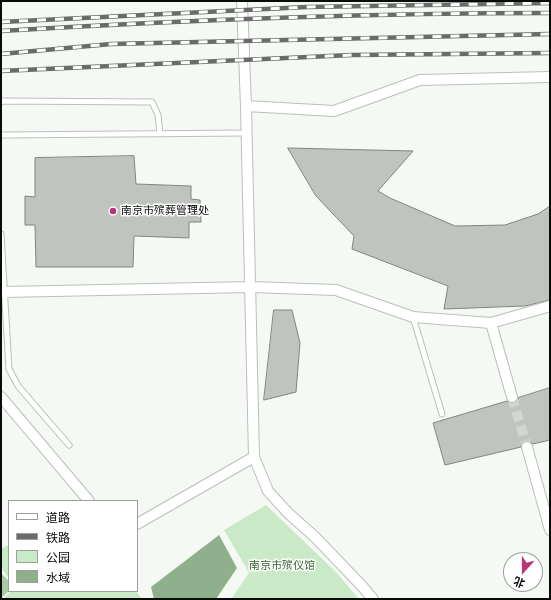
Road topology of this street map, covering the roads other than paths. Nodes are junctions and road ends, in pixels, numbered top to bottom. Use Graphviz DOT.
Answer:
graph roads {
  1 [pos="242,1"];
  2 [pos="550,77"];
  3 [pos="1,102"];
  4 [pos="246,106"];
  5 [pos="247,133"];
  6 [pos="160,134"];
  7 [pos="1,135"];
  8 [pos="1,234"];
  9 [pos="251,287"];
  10 [pos="4,292"];
  11 [pos="550,306"];
  12 [pos="413,317"];
  13 [pos="491,323"];
  14 [pos="1,396"];
  15 [pos="512,397"];
  16 [pos="442,414"];
  17 [pos="69,445"];
  18 [pos="526,447"];
  19 [pos="254,457"];
  20 [pos="88,500"];
  21 [pos="547,510"];
  22 [pos="138,523"];
  23 [pos="550,530"];
  24 [pos="373,599"];
  1 -- 4 [label="street"];
  2 -- 4 [label="street"];
  3 -- 6 [label="lane"];
  4 -- 5 [label="street"];
  5 -- 6 [label="lane"];
  5 -- 9 [label="street"];
  6 -- 7 [label="lane"];
  8 -- 10 [label="lane"];
  9 -- 10 [label="street"];
  9 -- 12 [label="street"];
  9 -- 19 [label="street"];
  10 -- 17 [label="lane"];
  11 -- 13 [label="street"];
  12 -- 13 [label="street"];
  12 -- 16 [label="lane"];
  13 -- 15 [label="street"];
  14 -- 20 [label="street"];
  18 -- 21 [label="street"];
  19 -- 22 [label="street"];
  19 -- 24 [label="street"];
  21 -- 23 [label="street"];
}
